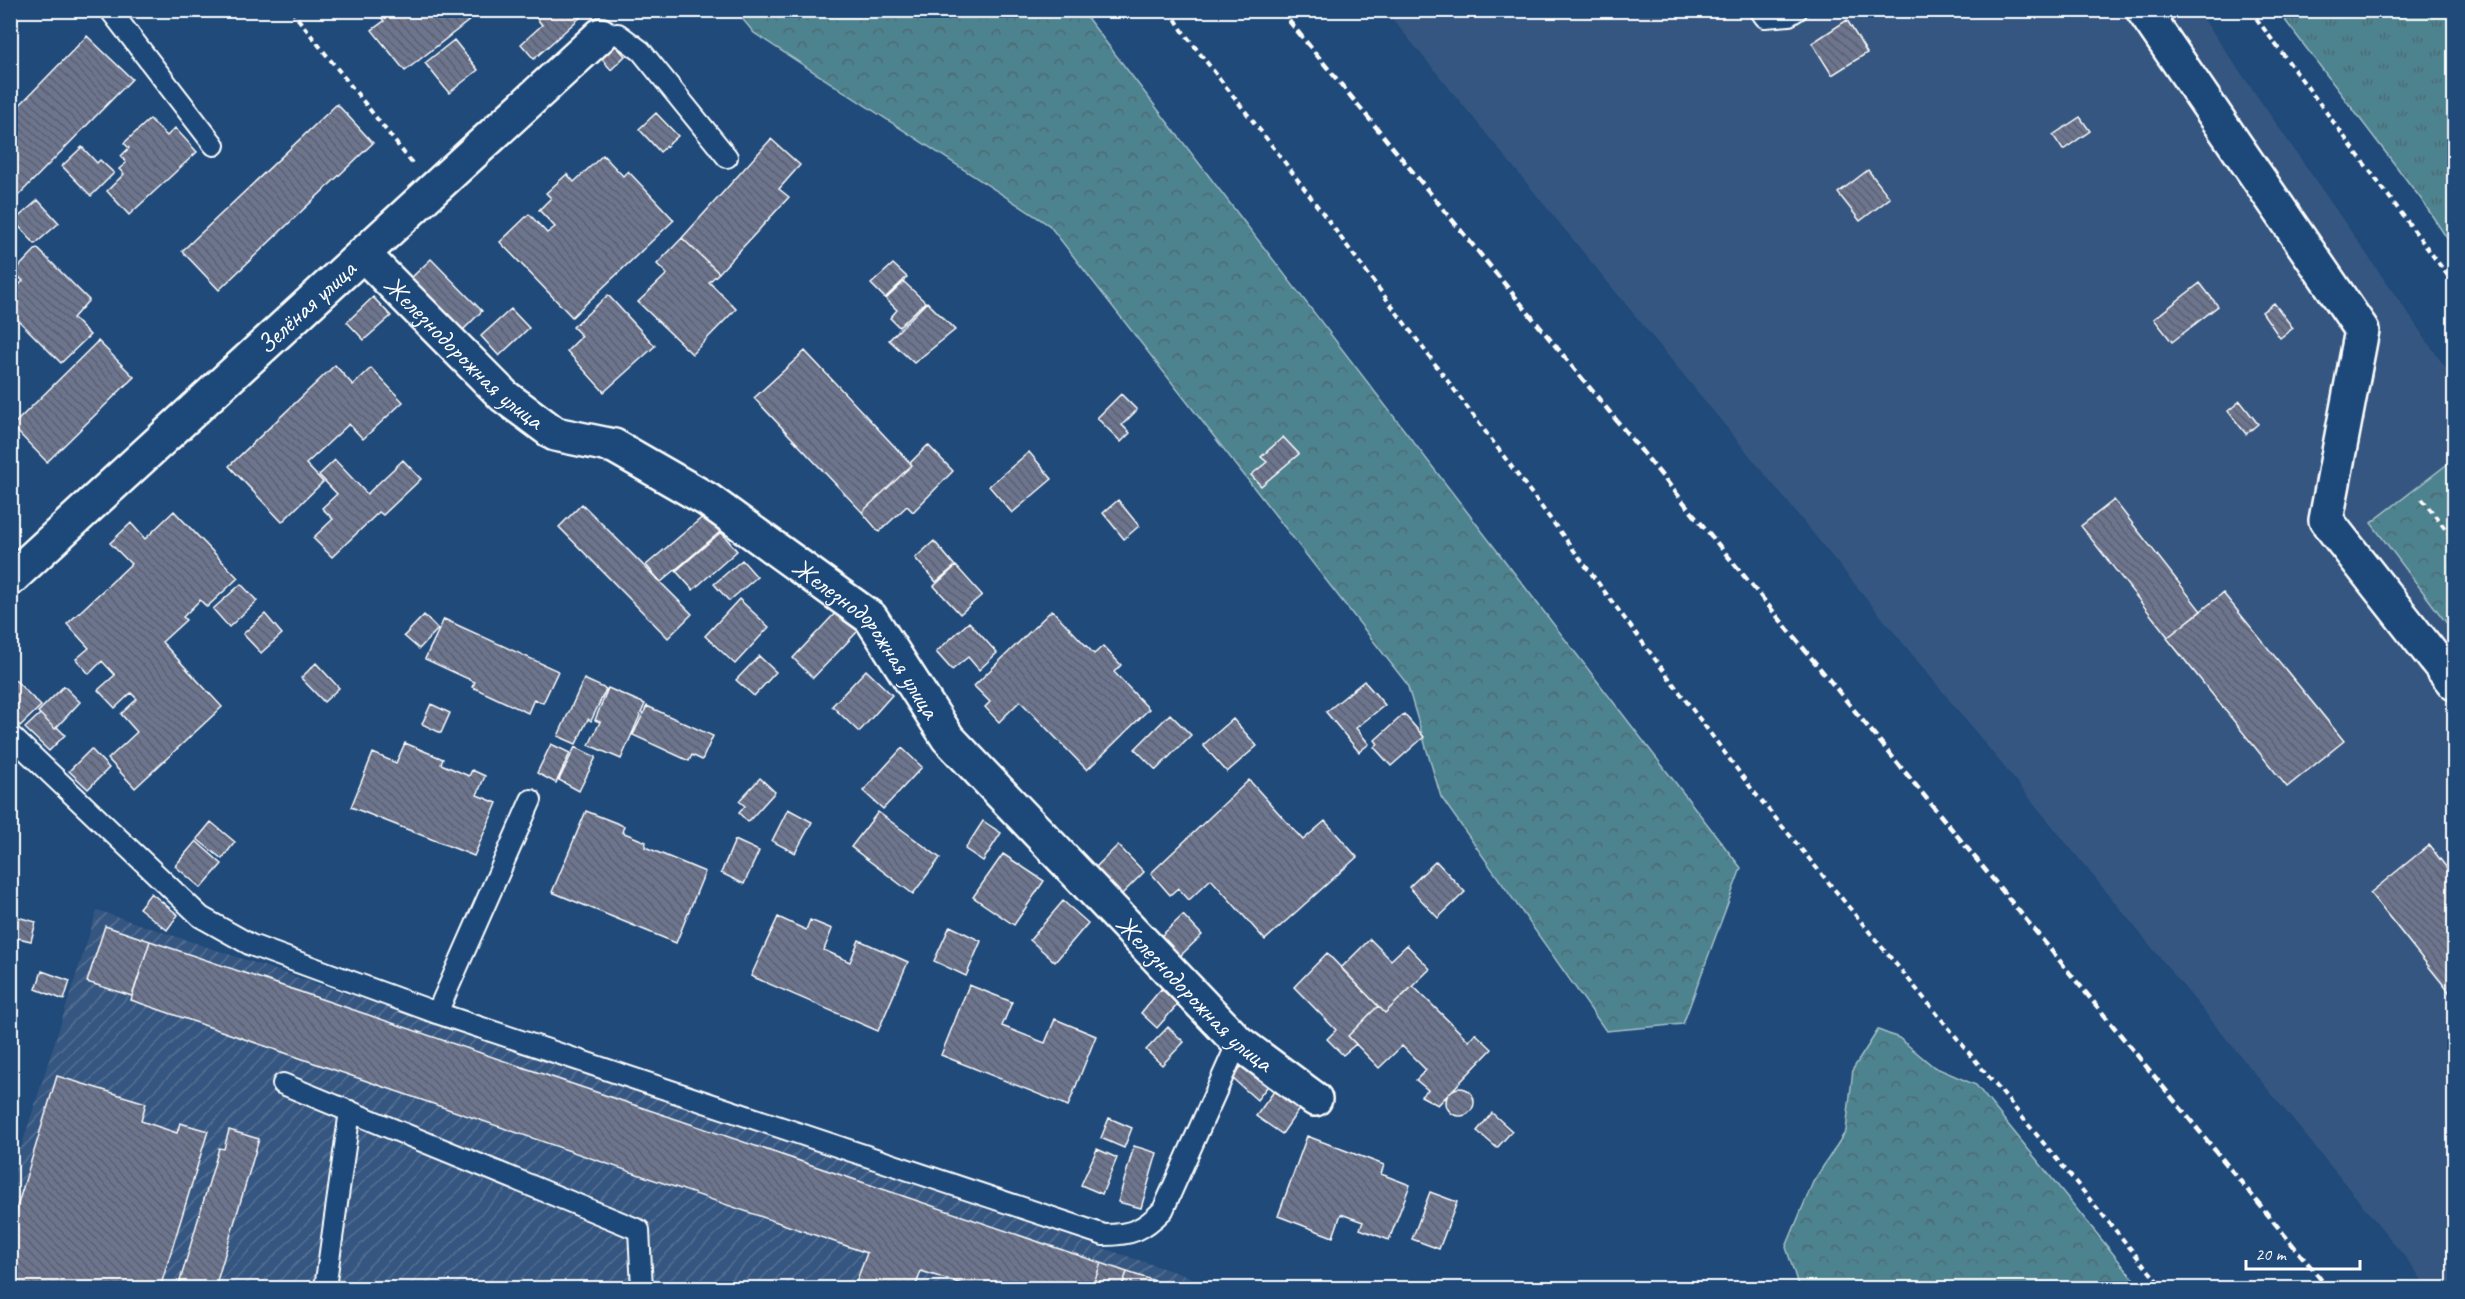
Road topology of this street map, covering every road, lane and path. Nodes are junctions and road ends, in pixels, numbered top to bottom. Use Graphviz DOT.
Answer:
graph roads {
  1 [pos="110,10"];
  2 [pos="291,10"];
  3 [pos="1170,10"];
  4 [pos="1760,10"];
  5 [pos="1797,10"];
  6 [pos="2143,10"];
  7 [pos="2250,10"];
  8 [pos="601,35"];
  9 [pos="214,145"];
  10 [pos="727,157"];
  11 [pos="433,189"];
  12 [pos="363,254"];
  13 [pos="2454,284"];
  14 [pos="2422,499"];
  15 [pos="2454,540"];
  16 [pos="10,579"];
  17 [pos="2454,683"];
  18 [pos="10,735"];
  19 [pos="531,800"];
  20 [pos="437,1013"];
  21 [pos="1238,1042"];
  22 [pos="283,1084"];
  23 [pos="1314,1099"];
  24 [pos="350,1111"];
  25 [pos="325,1288"];
  26 [pos="642,1288"];
  27 [pos="2163,1288"];
  1 -- 9 [label="lane"];
  2 -- 11 [label="path"];
  3 -- 27 [label="path"];
  4 -- 5 [label="lane"];
  6 -- 17 [label="street"];
  7 -- 13 [label="path"];
  8 -- 10 [label="lane"];
  8 -- 11 [label="street, Зелёная улица"];
  11 -- 12 [label="street, Зелёная улица"];
  12 -- 16 [label="street, Зелёная улица"];
  12 -- 21 [label="street, Железнодорожная улица"];
  14 -- 15 [label="path"];
  18 -- 20 [label="lane"];
  19 -- 20 [label="lane"];
  20 -- 21 [label="lane"];
  21 -- 23 [label="street, Железнодорожная улица"];
  22 -- 24 [label="lane"];
  24 -- 25 [label="lane"];
  24 -- 26 [label="lane"];
}
